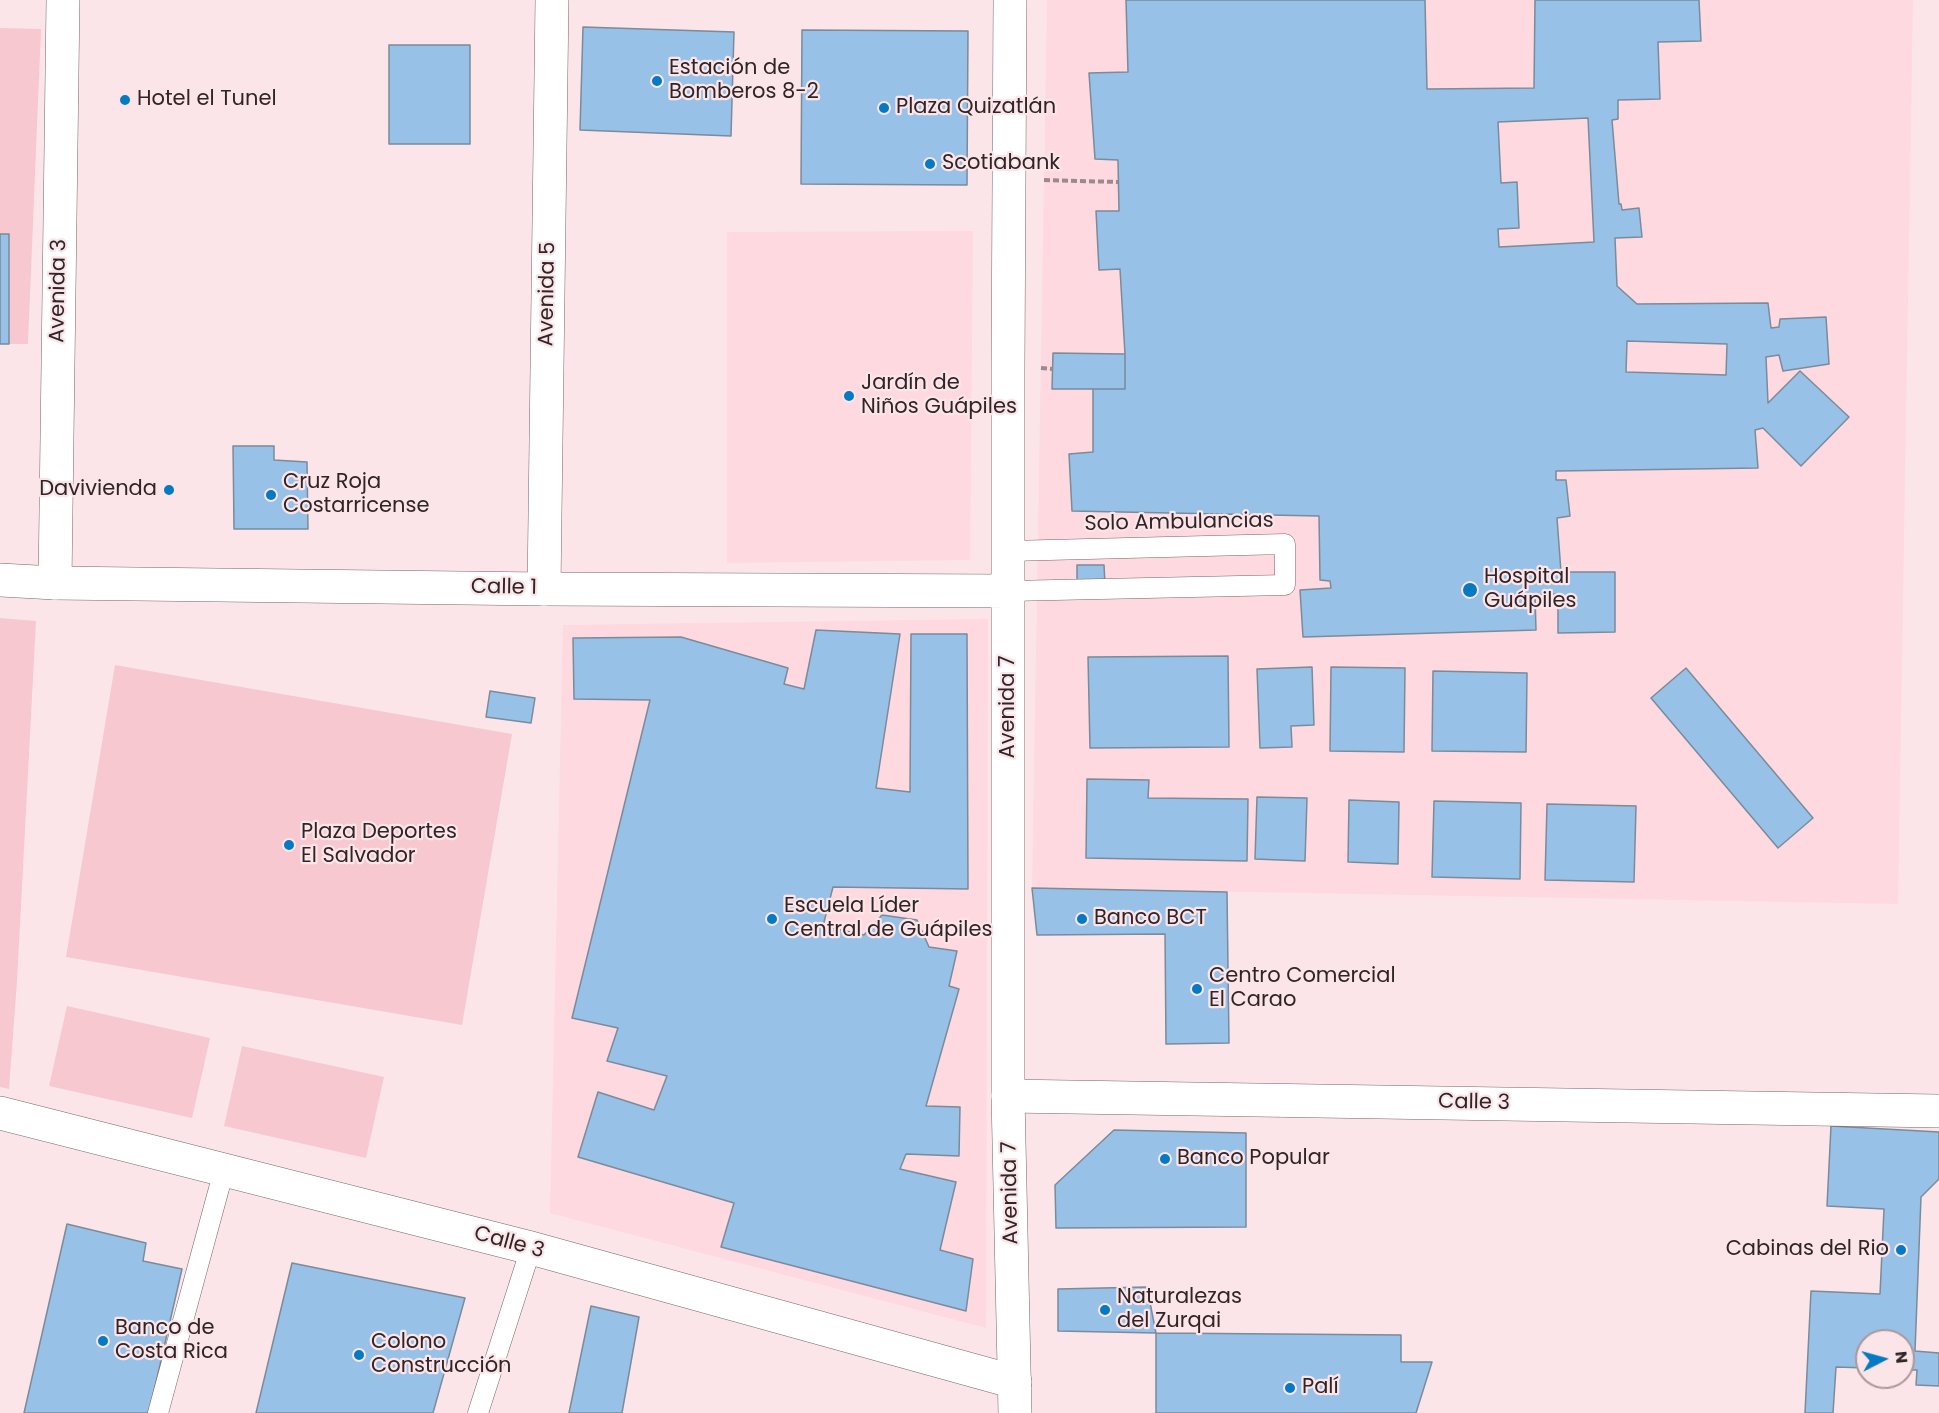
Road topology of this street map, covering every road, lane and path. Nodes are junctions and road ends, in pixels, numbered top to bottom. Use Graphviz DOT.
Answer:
graph roads {
  1 [pos="63,0"];
  2 [pos="552,0"];
  3 [pos="1010,0"];
  4 [pos="1009,179"];
  5 [pos="1118,182"];
  6 [pos="1009,550"];
  7 [pos="0,580"];
  8 [pos="55,583"];
  9 [pos="544,589"];
  10 [pos="1009,591"];
  11 [pos="1008,1096"];
  12 [pos="1939,1111"];
  13 [pos="0,1113"];
  14 [pos="224,1170"];
  15 [pos="531,1248"];
  16 [pos="1015,1397"];
  17 [pos="158,1413"];
  18 [pos="478,1413"];
  1 -- 8 [label="street, Avenida 3"];
  2 -- 9 [label="street, Avenida 5"];
  3 -- 4 [label="street, Avenida 7"];
  4 -- 5 [label="path"];
  4 -- 6 [label="street, Avenida 7"];
  6 -- 10 [label="street, Avenida 7"];
  6 -- 10 [label="lane, Solo Ambulancias"];
  7 -- 8 [label="street, Calle 1"];
  8 -- 9 [label="street, Calle 1"];
  9 -- 10 [label="street, Calle 1"];
  10 -- 11 [label="street, Avenida 7"];
  11 -- 12 [label="street, Calle 3"];
  11 -- 16 [label="street, Avenida 7"];
  13 -- 14 [label="street, Calle 3"];
  14 -- 15 [label="street, Calle 3"];
  14 -- 17 [label="lane"];
  15 -- 16 [label="street, Calle 3"];
  15 -- 18 [label="lane"];
}
